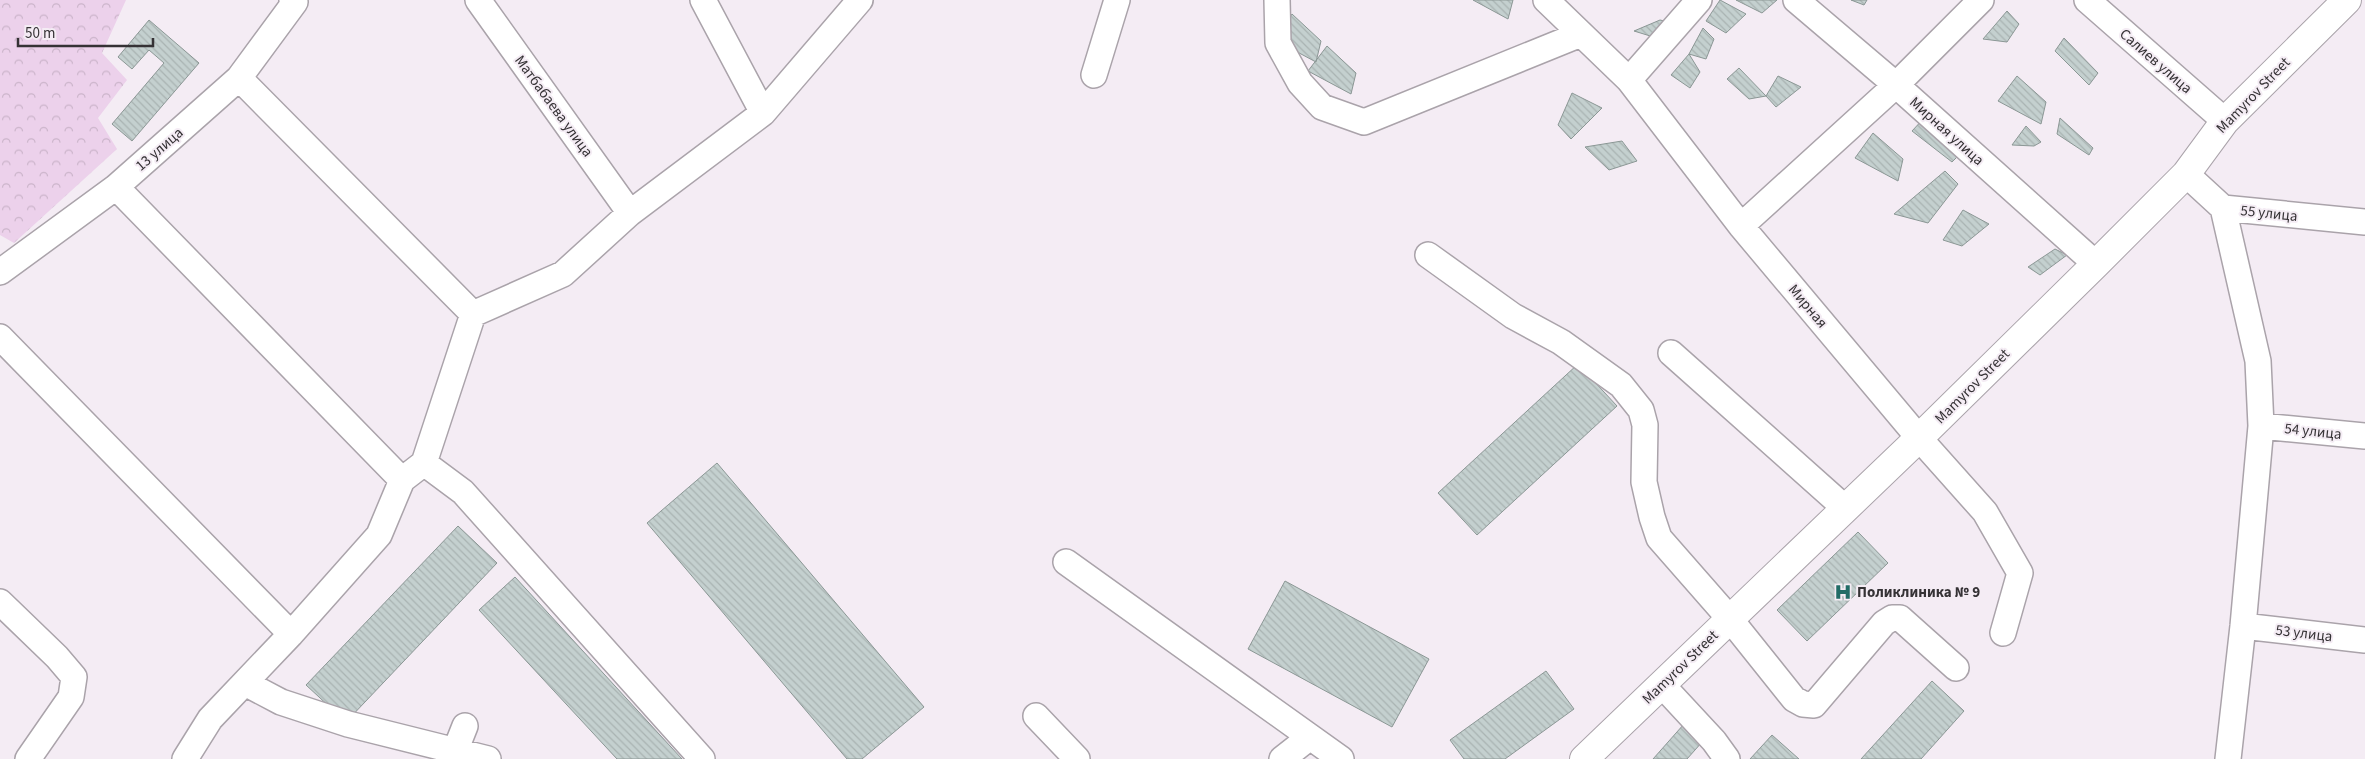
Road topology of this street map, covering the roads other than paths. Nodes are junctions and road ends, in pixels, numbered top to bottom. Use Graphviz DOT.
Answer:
graph roads {
  1 [pos="478,0"];
  2 [pos="703,0"];
  3 [pos="860,0"];
  4 [pos="1117,0"];
  5 [pos="1277,0"];
  6 [pos="1546,0"];
  7 [pos="1699,0"];
  8 [pos="1796,0"];
  9 [pos="1981,0"];
  10 [pos="2087,0"];
  11 [pos="2347,0"];
  12 [pos="293,1"];
  13 [pos="1581,34"];
  14 [pos="1094,75"];
  15 [pos="239,78"];
  16 [pos="1629,80"];
  17 [pos="1896,85"];
  18 [pos="763,113"];
  19 [pos="2226,121"];
  20 [pos="2186,174"];
  21 [pos="116,187"];
  22 [pos="2223,208"];
  23 [pos="630,213"];
  24 [pos="2365,222"];
  25 [pos="1742,226"];
  26 [pos="1428,255"];
  27 [pos="2096,264"];
  28 [pos="0,272"];
  29 [pos="473,314"];
  30 [pos="0,337"];
  31 [pos="1671,353"];
  32 [pos="2261,426"];
  33 [pos="2365,436"];
  34 [pos="1919,438"];
  35 [pos="424,463"];
  36 [pos="402,480"];
  37 [pos="1845,508"];
  38 [pos="1066,562"];
  39 [pos="0,602"];
  40 [pos="1730,618"];
  41 [pos="2243,626"];
  42 [pos="2002,633"];
  43 [pos="291,634"];
  44 [pos="2365,640"];
  45 [pos="1956,668"];
  46 [pos="245,682"];
  47 [pos="1662,685"];
  48 [pos="1036,716"];
  49 [pos="465,726"];
  50 [pos="1310,737"];
  51 [pos="453,755"];
  52 [pos="28,759"];
  53 [pos="185,759"];
  54 [pos="488,759"];
  55 [pos="702,759"];
  56 [pos="1077,759"];
  57 [pos="1282,759"];
  58 [pos="1341,759"];
  59 [pos="1584,759"];
  60 [pos="1727,759"];
  61 [pos="2228,759"];
  1 -- 23 [label="street, Матбабаева улица"];
  2 -- 18 [label="street"];
  3 -- 18 [label="street"];
  4 -- 14 [label="street"];
  5 -- 13 [label="street"];
  6 -- 13 [label="street, Мирная"];
  7 -- 16 [label="street"];
  8 -- 17 [label="street, Мирная улица"];
  9 -- 17 [label="street"];
  10 -- 19 [label="street, Салиев улица"];
  11 -- 19 [label="main road, Mamyrov Street"];
  12 -- 15 [label="street, 13 улица"];
  13 -- 16 [label="street, Мирная"];
  15 -- 21 [label="street, 13 улица"];
  15 -- 29 [label="street"];
  16 -- 25 [label="street, Мирная"];
  17 -- 25 [label="street"];
  17 -- 27 [label="street, Мирная улица"];
  18 -- 23 [label="street"];
  19 -- 20 [label="main road, Mamyrov Street"];
  20 -- 22 [label="street, 55 улица"];
  20 -- 27 [label="main road, Mamyrov Street"];
  21 -- 28 [label="street, 13 улица"];
  21 -- 36 [label="street"];
  22 -- 24 [label="street, 55 улица"];
  22 -- 32 [label="street"];
  23 -- 29 [label="street"];
  25 -- 34 [label="street, Мирная"];
  26 -- 40 [label="street"];
  27 -- 34 [label="main road, Mamyrov Street"];
  29 -- 35 [label="street"];
  30 -- 43 [label="street"];
  31 -- 37 [label="street"];
  32 -- 33 [label="street, 54 улица"];
  32 -- 41 [label="street"];
  34 -- 37 [label="main road, Mamyrov Street"];
  34 -- 42 [label="street, Мирная"];
  35 -- 36 [label="street"];
  35 -- 55 [label="street"];
  36 -- 43 [label="street"];
  37 -- 40 [label="main road, Mamyrov Street"];
  38 -- 50 [label="street"];
  39 -- 52 [label="street"];
  40 -- 45 [label="street"];
  40 -- 47 [label="main road, Mamyrov Street"];
  41 -- 44 [label="street, 53 улица"];
  41 -- 61 [label="street"];
  43 -- 46 [label="street"];
  46 -- 51 [label="street"];
  46 -- 53 [label="street"];
  47 -- 59 [label="main road, Mamyrov Street"];
  47 -- 60 [label="street"];
  48 -- 56 [label="street"];
  49 -- 51 [label="street"];
  50 -- 57 [label="street"];
  50 -- 58 [label="street"];
  51 -- 54 [label="street"];
}
